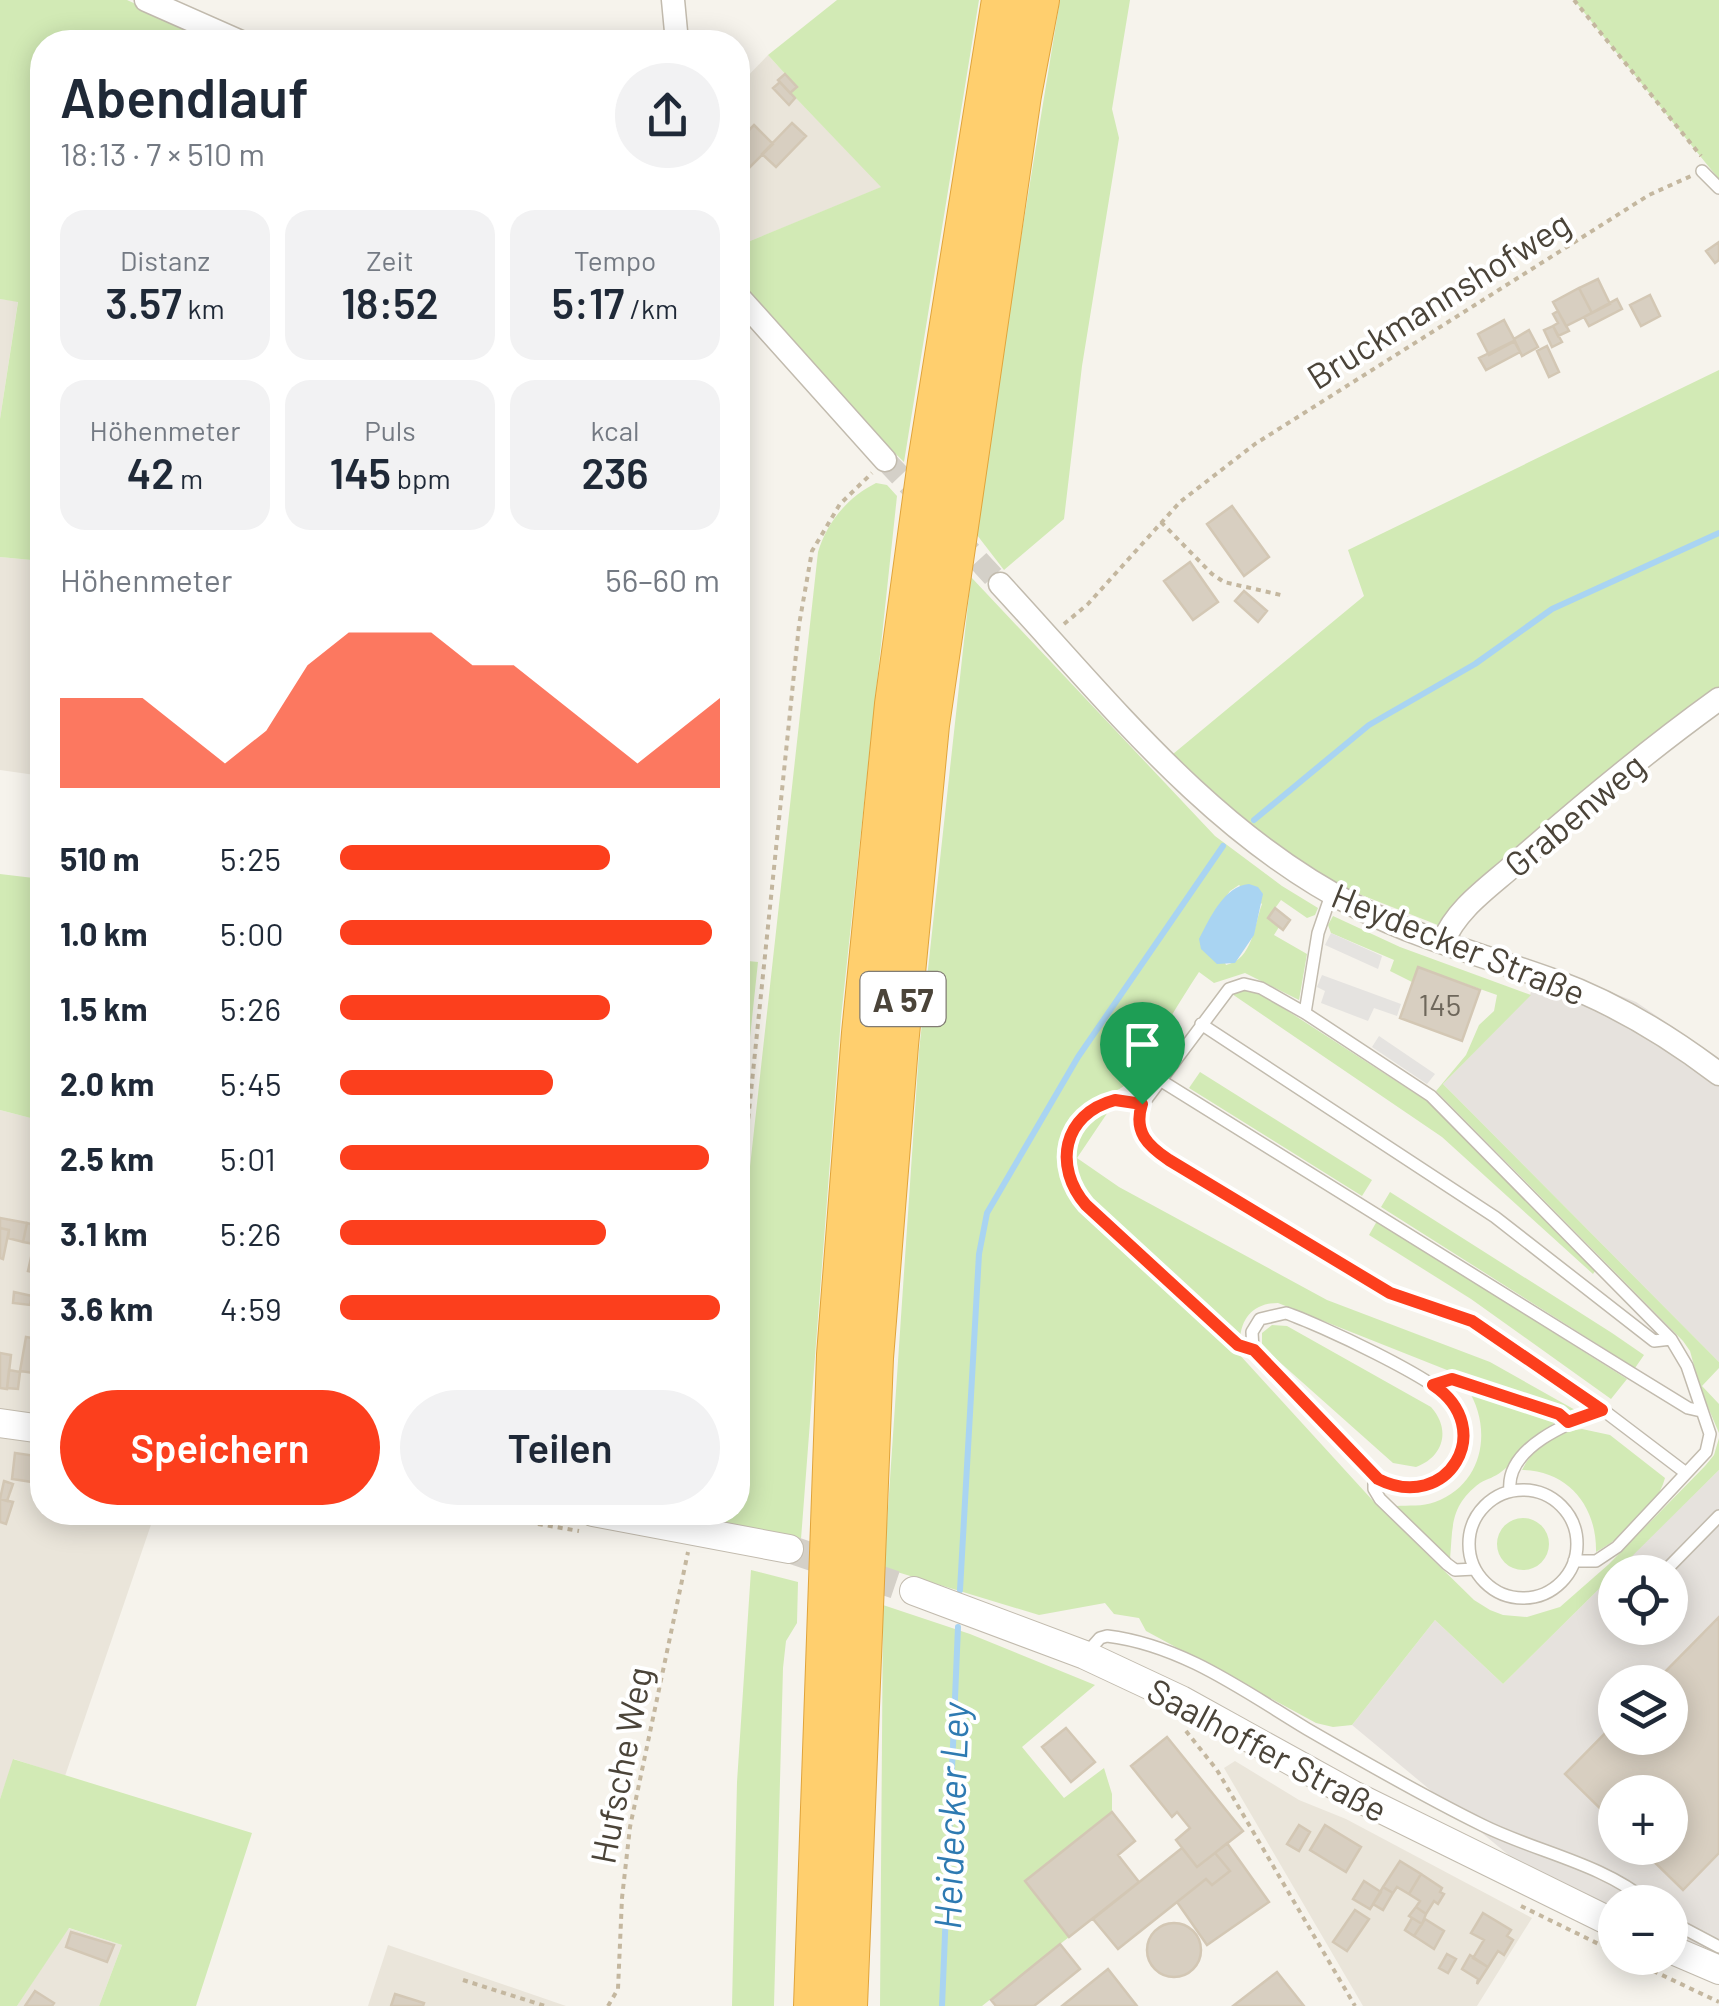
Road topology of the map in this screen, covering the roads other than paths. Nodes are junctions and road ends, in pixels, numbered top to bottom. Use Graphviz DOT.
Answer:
graph roads {
  1 [pos="146,0"];
  2 [pos="673,0"];
  3 [pos="1002,0"];
  4 [pos="1039,0"];
  5 [pos="214,30"];
  6 [pos="676,30"];
  7 [pos="1702,170"];
  8 [pos="1719,188"];
  9 [pos="750,309"];
  10 [pos="886,460"];
  11 [pos="1000,584"];
  12 [pos="1719,699"];
  13 [pos="1332,892"];
  14 [pos="1444,942"];
  15 [pos="1305,1013"];
  16 [pos="1201,1024"];
  17 [pos="1719,1074"];
  18 [pos="1160,1080"];
  19 [pos="1142,1104"];
  20 [pos="1671,1339"];
  21 [pos="1254,1350"];
  22 [pos="1433,1385"];
  23 [pos="1602,1410"];
  24 [pos="1701,1411"];
  25 [pos="1568,1422"];
  26 [pos="0,1423"];
  27 [pos="30,1428"];
  28 [pos="1686,1473"];
  29 [pos="1374,1475"];
  30 [pos="1510,1491"];
  31 [pos="1719,1516"];
  32 [pos="657,1525"];
  33 [pos="789,1549"];
  34 [pos="1681,1555"];
  35 [pos="1574,1561"];
  36 [pos="1475,1568"];
  37 [pos="914,1591"];
  38 [pos="1086,1654"];
  39 [pos="1619,1885"];
  40 [pos="1598,1916"];
  41 [pos="1688,1931"];
  42 [pos="1719,1947"];
  43 [pos="1688,1957"];
  44 [pos="1719,1970"];
  45 [pos="814,2006"];
  46 [pos="847,2006"];
  1 -- 5 [label="street"];
  2 -- 6 [label="street"];
  3 -- 45 [label="highway, A 57"];
  4 -- 46 [label="highway, A 57"];
  7 -- 8 [label="lane"];
  9 -- 10 [label="street"];
  11 -- 13 [label="street, Heydecker Straße"];
  12 -- 14 [label="street, Grabenweg"];
  13 -- 14 [label="street, Heydecker Straße"];
  13 -- 15 [label="lane"];
  14 -- 17 [label="street, Heydecker Straße"];
  15 -- 16 [label="lane"];
  15 -- 20 [label="lane"];
  16 -- 18 [label="lane"];
  16 -- 20 [label="lane"];
  18 -- 19 [label="lane"];
  18 -- 24 [label="lane"];
  19 -- 21 [label="lane"];
  19 -- 23 [label="lane"];
  20 -- 24 [label="lane"];
  21 -- 22 [label="lane"];
  21 -- 29 [label="lane"];
  22 -- 25 [label="lane"];
  22 -- 29 [label="lane"];
  23 -- 25 [label="lane"];
  23 -- 28 [label="lane"];
  24 -- 28 [label="lane"];
  25 -- 30 [label="lane"];
  26 -- 27 [label="street"];
  28 -- 35 [label="lane"];
  29 -- 36 [label="lane"];
  30 -- 35 [label="lane"];
  30 -- 36 [label="lane"];
  31 -- 34 [label="lane"];
  32 -- 33 [label="street"];
  35 -- 36 [label="lane"];
  37 -- 38 [label="street, Saalhoffer Straße"];
  38 -- 39 [label="lane"];
  38 -- 40 [label="street, Saalhoffer Straße"];
  41 -- 42 [label="lane"];
  43 -- 44 [label="street"];
}
